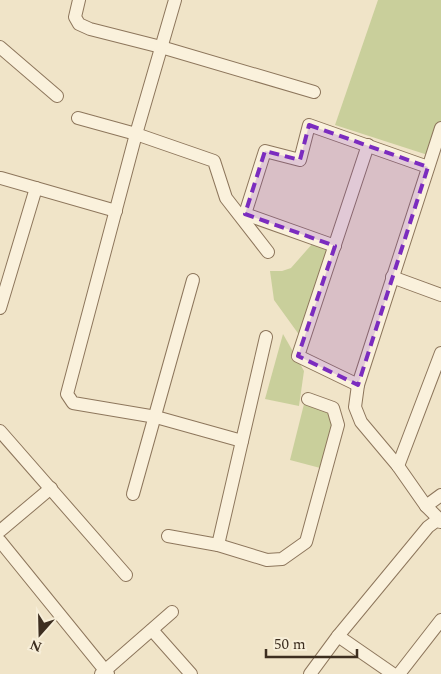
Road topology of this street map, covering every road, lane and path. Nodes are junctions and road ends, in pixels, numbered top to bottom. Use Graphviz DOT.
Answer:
graph roads {
  1 [pos="79,0"];
  2 [pos="175,0"];
  3 [pos="0,47"];
  4 [pos="161,47"];
  5 [pos="314,92"];
  6 [pos="57,96"];
  7 [pos="78,118"];
  8 [pos="441,128"];
  9 [pos="136,134"];
  10 [pos="368,146"];
  11 [pos="428,167"];
  12 [pos="1,178"];
  13 [pos="36,188"];
  14 [pos="116,211"];
  15 [pos="335,246"];
  16 [pos="268,252"];
  17 [pos="392,277"];
  18 [pos="193,280"];
  19 [pos="441,295"];
  20 [pos="0,308"];
  21 [pos="266,337"];
  22 [pos="441,353"];
  23 [pos="358,385"];
  24 [pos="308,399"];
  25 [pos="156,417"];
  26 [pos="0,431"];
  27 [pos="242,441"];
  28 [pos="398,466"];
  29 [pos="51,488"];
  30 [pos="133,494"];
  31 [pos="441,495"];
  32 [pos="426,506"];
  33 [pos="441,521"];
  34 [pos="0,531"];
  35 [pos="168,536"];
  36 [pos="0,542"];
  37 [pos="218,545"];
  38 [pos="126,575"];
  39 [pos="172,612"];
  40 [pos="441,620"];
  41 [pos="152,630"];
  42 [pos="338,636"];
  43 [pos="105,673"];
  44 [pos="191,674"];
  45 [pos="310,674"];
  46 [pos="393,674"];
  47 [pos="400,674"];
  1 -- 4 [label="street"];
  2 -- 4 [label="street"];
  3 -- 6 [label="street"];
  4 -- 5 [label="street"];
  4 -- 9 [label="street"];
  7 -- 9 [label="street"];
  8 -- 11 [label="street"];
  9 -- 14 [label="street"];
  9 -- 16 [label="street"];
  10 -- 11 [label="street"];
  10 -- 15 [label="street"];
  10 -- 15 [label="street"];
  11 -- 17 [label="street"];
  12 -- 13 [label="street"];
  13 -- 14 [label="street"];
  13 -- 20 [label="street"];
  14 -- 25 [label="street"];
  15 -- 23 [label="street"];
  17 -- 19 [label="street"];
  17 -- 23 [label="street"];
  18 -- 25 [label="street"];
  21 -- 27 [label="street"];
  22 -- 28 [label="street"];
  23 -- 28 [label="street"];
  24 -- 37 [label="street"];
  25 -- 27 [label="street"];
  25 -- 30 [label="street"];
  26 -- 29 [label="street"];
  27 -- 37 [label="street"];
  28 -- 32 [label="street"];
  29 -- 34 [label="street"];
  29 -- 38 [label="street"];
  31 -- 32 [label="street"];
  32 -- 33 [label="street"];
  33 -- 42 [label="street"];
  35 -- 37 [label="street"];
  36 -- 43 [label="street"];
  39 -- 41 [label="street"];
  40 -- 47 [label="street"];
  41 -- 43 [label="street"];
  41 -- 44 [label="street"];
  42 -- 45 [label="street"];
  42 -- 46 [label="street"];
}
